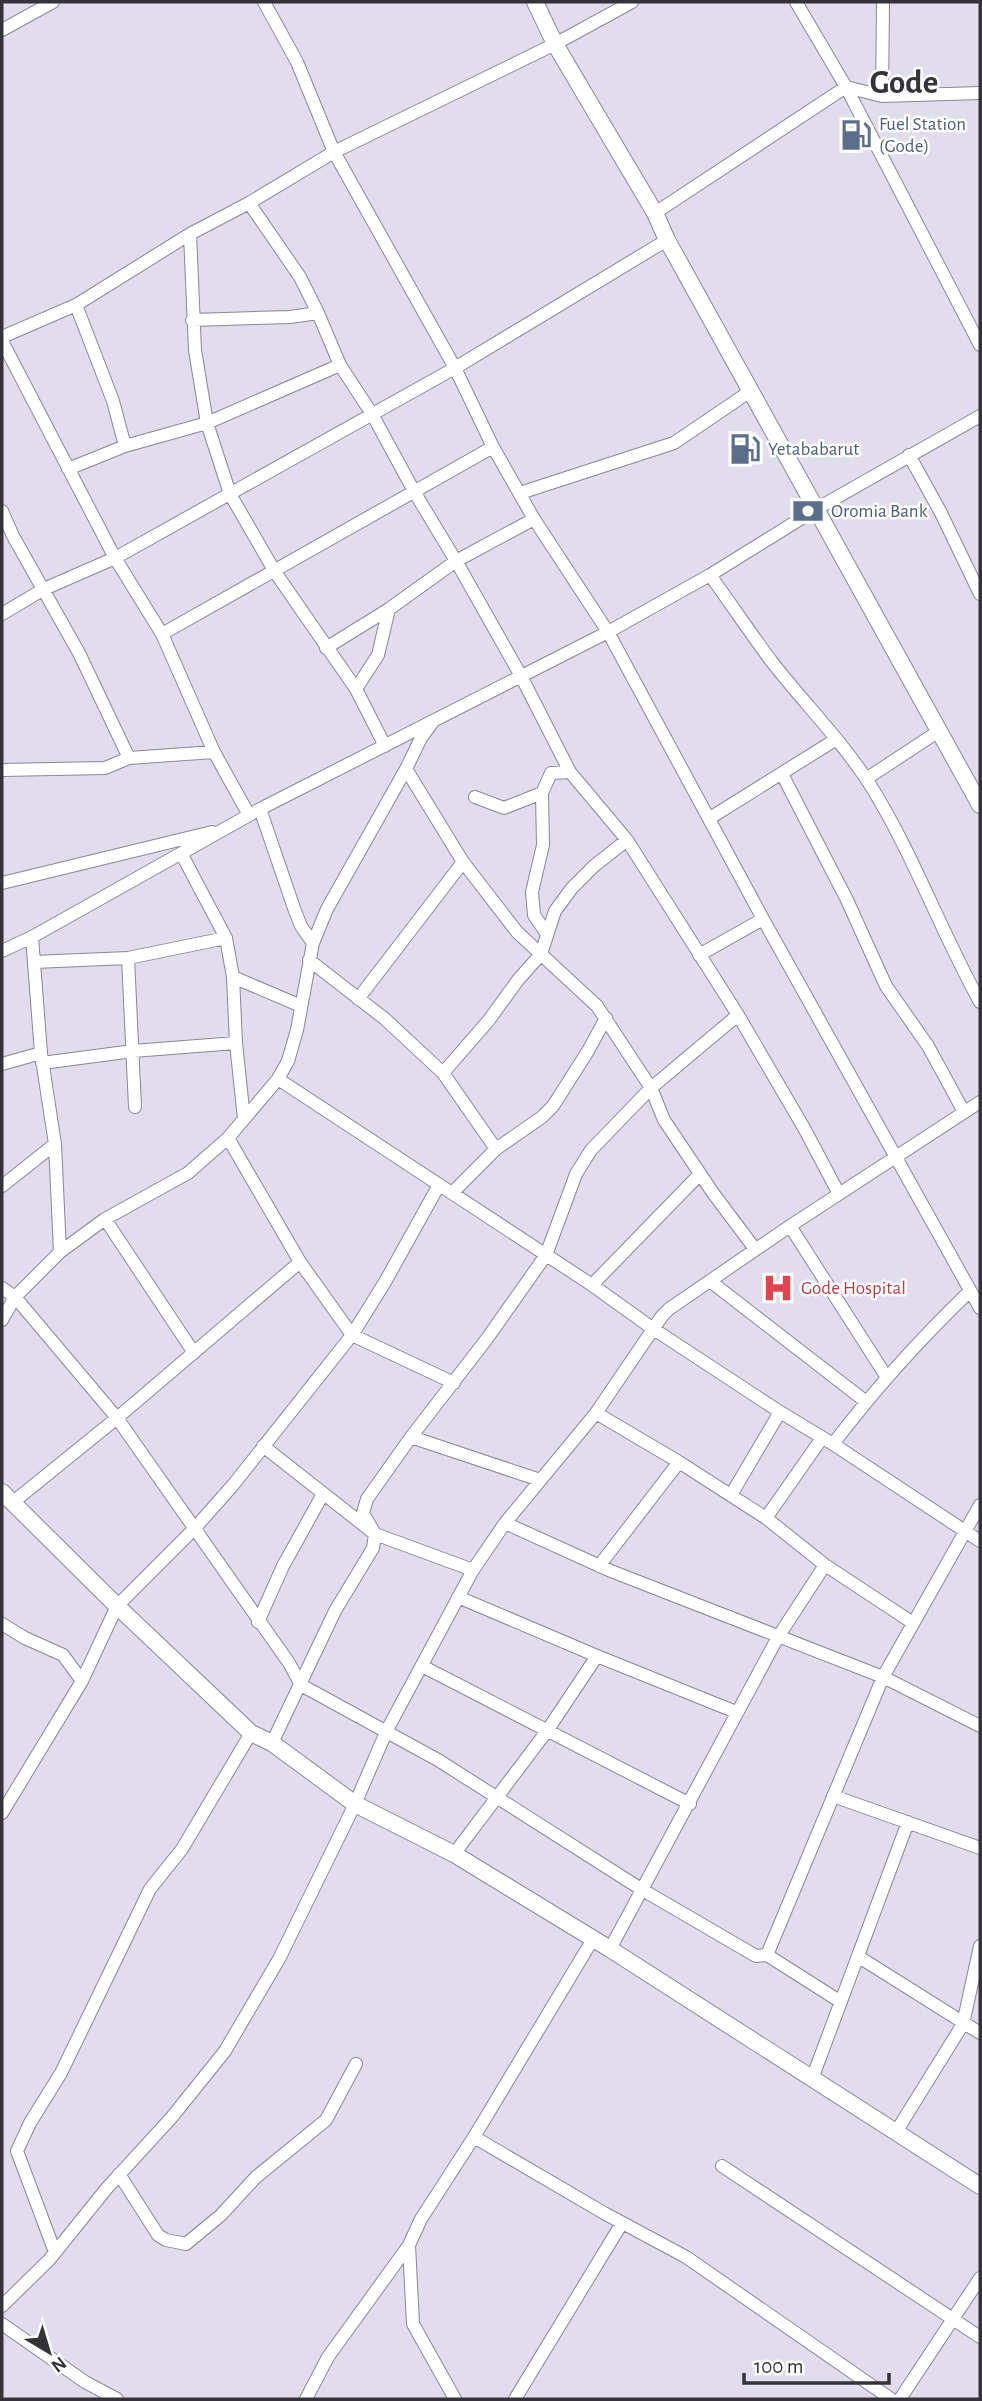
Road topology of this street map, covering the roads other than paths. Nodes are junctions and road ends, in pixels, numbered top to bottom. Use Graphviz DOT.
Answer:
graph roads {
  1 [pos="53,2"];
  2 [pos="264,2"];
  3 [pos="534,2"];
  4 [pos="632,2"];
  5 [pos="796,2"];
  6 [pos="883,2"];
  7 [pos="2,30"];
  8 [pos="555,44"];
  9 [pos="846,87"];
  10 [pos="980,93"];
  11 [pos="882,96"];
  12 [pos="334,152"];
  13 [pos="249,203"];
  14 [pos="655,212"];
  15 [pos="190,234"];
  16 [pos="667,240"];
  17 [pos="76,304"];
  18 [pos="318,313"];
  19 [pos="192,320"];
  20 [pos="2,339"];
  21 [pos="980,345"];
  22 [pos="340,365"];
  23 [pos="455,368"];
  24 [pos="752,390"];
  25 [pos="372,414"];
  26 [pos="980,415"];
  27 [pos="207,423"];
  28 [pos="125,446"];
  29 [pos="494,447"];
  30 [pos="909,455"];
  31 [pos="68,469"];
  32 [pos="415,493"];
  33 [pos="520,493"];
  34 [pos="230,494"];
  35 [pos="818,508"];
  36 [pos="2,511"];
  37 [pos="534,519"];
  38 [pos="7,537"];
  39 [pos="115,558"];
  40 [pos="456,561"];
  41 [pos="275,572"];
  42 [pos="710,575"];
  43 [pos="44,589"];
  44 [pos="980,594"];
  45 [pos="388,609"];
  46 [pos="2,614"];
  47 [pos="608,632"];
  48 [pos="162,634"];
  49 [pos="326,648"];
  50 [pos="521,676"];
  51 [pos="356,689"];
  52 [pos="435,720"];
  53 [pos="939,731"];
  54 [pos="835,740"];
  55 [pos="385,746"];
  56 [pos="215,752"];
  57 [pos="129,758"];
  58 [pos="406,769"];
  59 [pos="2,770"];
  60 [pos="570,772"];
  61 [pos="782,774"];
  62 [pos="866,779"];
  63 [pos="542,793"];
  64 [pos="475,797"];
  65 [pos="980,805"];
  66 [pos="255,812"];
  67 [pos="710,818"];
  68 [pos="229,828"];
  69 [pos="627,841"];
  70 [pos="181,853"];
  71 [pos="463,862"];
  72 [pos="2,883"];
  73 [pos="764,919"];
  74 [pos="547,934"];
  75 [pos="32,937"];
  76 [pos="226,938"];
  77 [pos="313,943"];
  78 [pos="2,951"];
  79 [pos="541,954"];
  80 [pos="699,955"];
  81 [pos="128,958"];
  82 [pos="309,960"];
  83 [pos="34,962"];
  84 [pos="233,976"];
  85 [pos="358,999"];
  86 [pos="980,1002"];
  87 [pos="301,1006"];
  88 [pos="738,1015"];
  89 [pos="606,1018"];
  90 [pos="236,1043"];
  91 [pos="133,1051"];
  92 [pos="41,1058"];
  93 [pos="2,1064"];
  94 [pos="443,1073"];
  95 [pos="278,1079"];
  96 [pos="651,1088"];
  97 [pos="980,1102"];
  98 [pos="135,1107"];
  99 [pos="964,1112"];
  100 [pos="244,1119"];
  101 [pos="229,1138"];
  102 [pos="55,1144"];
  103 [pos="496,1149"];
  104 [pos="895,1157"];
  105 [pos="700,1174"];
  106 [pos="439,1185"];
  107 [pos="2,1186"];
  108 [pos="452,1193"];
  109 [pos="839,1194"];
  110 [pos="105,1219"];
  111 [pos="790,1226"];
  112 [pos="755,1249"];
  113 [pos="60,1252"];
  114 [pos="546,1255"];
  115 [pos="300,1262"];
  116 [pos="709,1281"];
  117 [pos="592,1285"];
  118 [pos="2,1288"];
  119 [pos="970,1292"];
  120 [pos="15,1297"];
  121 [pos="980,1308"];
  122 [pos="2,1320"];
  123 [pos="652,1328"];
  124 [pos="352,1335"];
  125 [pos="194,1353"];
  126 [pos="886,1376"];
  127 [pos="454,1383"];
  128 [pos="865,1401"];
  129 [pos="780,1412"];
  130 [pos="596,1413"];
  131 [pos="117,1418"];
  132 [pos="411,1437"];
  133 [pos="827,1441"];
  134 [pos="263,1447"];
  135 [pos="679,1462"];
  136 [pos="540,1480"];
  137 [pos="323,1494"];
  138 [pos="731,1495"];
  139 [pos="7,1497"];
  140 [pos="980,1505"];
  141 [pos="766,1518"];
  142 [pos="505,1523"];
  143 [pos="195,1528"];
  144 [pos="966,1531"];
  145 [pos="375,1534"];
  146 [pos="980,1541"];
  147 [pos="599,1566"];
  148 [pos="825,1566"];
  149 [pos="473,1570"];
  150 [pos="458,1597"];
  151 [pos="117,1606"];
  152 [pos="258,1622"];
  153 [pos="913,1623"];
  154 [pos="2,1624"];
  155 [pos="778,1637"];
  156 [pos="597,1656"];
  157 [pos="422,1666"];
  158 [pos="883,1677"];
  159 [pos="82,1681"];
  160 [pos="301,1685"];
  161 [pos="736,1712"];
  162 [pos="980,1726"];
  163 [pos="387,1730"];
  164 [pos="547,1731"];
  165 [pos="251,1733"];
  166 [pos="272,1743"];
  167 [pos="833,1796"];
  168 [pos="496,1797"];
  169 [pos="355,1804"];
  170 [pos="690,1804"];
  171 [pos="2,1813"];
  172 [pos="908,1822"];
  173 [pos="980,1848"];
  174 [pos="454,1854"];
  175 [pos="641,1889"];
  176 [pos="593,1939"];
  177 [pos="980,1946"];
  178 [pos="610,1949"];
  179 [pos="767,1955"];
  180 [pos="859,1957"];
  181 [pos="841,2002"];
  182 [pos="962,2024"];
  183 [pos="980,2033"];
  184 [pos="356,2064"];
  185 [pos="812,2079"];
  186 [pos="896,2132"];
  187 [pos="474,2137"];
  188 [pos="722,2166"];
  189 [pos="119,2175"];
  190 [pos="980,2186"];
  191 [pos="622,2223"];
  192 [pos="409,2245"];
  193 [pos="53,2247"];
  194 [pos="980,2278"];
  195 [pos="2,2306"];
  196 [pos="952,2320"];
  197 [pos="2,2324"];
  198 [pos="980,2337"];
  199 [pos="117,2399"];
  200 [pos="306,2399"];
  201 [pos="455,2399"];
  202 [pos="515,2399"];
  203 [pos="891,2399"];
  204 [pos="900,2399"];
  1 -- 7 [label="street"];
  2 -- 12 [label="street"];
  3 -- 8 [label="street"];
  4 -- 8 [label="street"];
  5 -- 9 [label="street"];
  6 -- 11 [label="street"];
  8 -- 12 [label="street"];
  8 -- 14 [label="street"];
  9 -- 11 [label="street"];
  9 -- 14 [label="street"];
  9 -- 21 [label="street"];
  10 -- 11 [label="street"];
  12 -- 13 [label="street"];
  12 -- 23 [label="street"];
  13 -- 15 [label="street"];
  13 -- 18 [label="street"];
  14 -- 16 [label="street"];
  15 -- 17 [label="street"];
  15 -- 19 [label="street"];
  16 -- 23 [label="street"];
  16 -- 24 [label="street"];
  17 -- 20 [label="street"];
  17 -- 28 [label="street"];
  18 -- 19 [label="street"];
  18 -- 22 [label="street"];
  19 -- 27 [label="street"];
  20 -- 31 [label="street"];
  22 -- 25 [label="street"];
  22 -- 27 [label="street"];
  23 -- 25 [label="street"];
  23 -- 29 [label="street"];
  24 -- 33 [label="street"];
  24 -- 35 [label="street"];
  25 -- 32 [label="street"];
  25 -- 34 [label="street"];
  26 -- 30 [label="street"];
  27 -- 28 [label="street"];
  27 -- 34 [label="street"];
  28 -- 31 [label="street"];
  29 -- 32 [label="street"];
  29 -- 33 [label="street"];
  30 -- 35 [label="street"];
  30 -- 44 [label="street"];
  31 -- 39 [label="street"];
  32 -- 40 [label="street"];
  32 -- 41 [label="street"];
  33 -- 37 [label="street"];
  34 -- 39 [label="street"];
  34 -- 41 [label="street"];
  35 -- 42 [label="street"];
  35 -- 53 [label="street"];
  36 -- 38 [label="street"];
  37 -- 40 [label="street"];
  37 -- 47 [label="street"];
  38 -- 43 [label="street"];
  39 -- 43 [label="street"];
  39 -- 48 [label="street"];
  40 -- 45 [label="street"];
  40 -- 50 [label="street"];
  41 -- 48 [label="street"];
  41 -- 49 [label="street"];
  42 -- 47 [label="street"];
  42 -- 54 [label="street"];
  43 -- 46 [label="street"];
  43 -- 57 [label="street"];
  45 -- 49 [label="street"];
  45 -- 51 [label="street"];
  47 -- 50 [label="street"];
  47 -- 67 [label="street"];
  48 -- 56 [label="street"];
  49 -- 51 [label="street"];
  50 -- 52 [label="street"];
  50 -- 60 [label="street"];
  51 -- 55 [label="street"];
  52 -- 55 [label="street"];
  52 -- 58 [label="street"];
  53 -- 62 [label="street"];
  53 -- 65 [label="street"];
  54 -- 61 [label="street"];
  54 -- 62 [label="street"];
  55 -- 66 [label="street"];
  56 -- 57 [label="street"];
  56 -- 66 [label="street"];
  57 -- 59 [label="street"];
  58 -- 71 [label="street"];
  58 -- 77 [label="street"];
  60 -- 63 [label="street"];
  60 -- 69 [label="street"];
  61 -- 67 [label="street"];
  61 -- 99 [label="street"];
  62 -- 86 [label="street"];
  63 -- 64 [label="street"];
  63 -- 74 [label="street"];
  66 -- 68 [label="street"];
  66 -- 77 [label="street"];
  67 -- 73 [label="street"];
  68 -- 70 [label="street"];
  68 -- 72 [label="street"];
  69 -- 74 [label="street"];
  69 -- 80 [label="street"];
  70 -- 75 [label="street"];
  70 -- 76 [label="street"];
  71 -- 79 [label="street"];
  71 -- 85 [label="street"];
  73 -- 80 [label="street"];
  73 -- 104 [label="street"];
  74 -- 79 [label="street"];
  75 -- 78 [label="street"];
  75 -- 83 [label="street"];
  76 -- 81 [label="street"];
  76 -- 84 [label="street"];
  77 -- 82 [label="street"];
  79 -- 89 [label="street"];
  79 -- 94 [label="street"];
  80 -- 88 [label="street"];
  81 -- 83 [label="street"];
  81 -- 91 [label="street"];
  82 -- 85 [label="street"];
  82 -- 87 [label="street"];
  83 -- 92 [label="street"];
  84 -- 87 [label="street"];
  84 -- 90 [label="street"];
  85 -- 94 [label="street"];
  87 -- 95 [label="street"];
  88 -- 96 [label="street"];
  88 -- 109 [label="street"];
  89 -- 96 [label="street"];
  89 -- 103 [label="street"];
  90 -- 91 [label="street"];
  90 -- 100 [label="street"];
  91 -- 92 [label="street"];
  91 -- 98 [label="street"];
  92 -- 93 [label="street"];
  92 -- 102 [label="street"];
  94 -- 103 [label="street"];
  95 -- 100 [label="street"];
  95 -- 106 [label="street"];
  96 -- 105 [label="street"];
  96 -- 114 [label="street"];
  97 -- 99 [label="street"];
  99 -- 104 [label="street"];
  100 -- 101 [label="street"];
  101 -- 110 [label="street"];
  101 -- 115 [label="street"];
  102 -- 107 [label="street"];
  102 -- 113 [label="street"];
  103 -- 108 [label="street"];
  104 -- 109 [label="street"];
  104 -- 119 [label="street"];
  105 -- 112 [label="street"];
  105 -- 117 [label="street"];
  106 -- 108 [label="street"];
  106 -- 124 [label="street"];
  108 -- 114 [label="street"];
  109 -- 111 [label="street"];
  110 -- 113 [label="street"];
  110 -- 125 [label="street"];
  111 -- 112 [label="street"];
  111 -- 126 [label="street"];
  112 -- 116 [label="street"];
  113 -- 120 [label="street"];
  114 -- 117 [label="street"];
  114 -- 127 [label="street"];
  115 -- 124 [label="street"];
  115 -- 125 [label="street"];
  116 -- 123 [label="street"];
  116 -- 128 [label="street"];
  117 -- 123 [label="street"];
  118 -- 120 [label="street"];
  119 -- 121 [label="street"];
  119 -- 126 [label="street"];
  120 -- 122 [label="street"];
  120 -- 131 [label="street"];
  123 -- 129 [label="street"];
  123 -- 130 [label="street"];
  124 -- 127 [label="street"];
  124 -- 134 [label="street"];
  125 -- 131 [label="street"];
  126 -- 128 [label="street"];
  127 -- 132 [label="street"];
  128 -- 133 [label="street"];
  129 -- 133 [label="street"];
  129 -- 138 [label="street"];
  130 -- 135 [label="street"];
  130 -- 136 [label="street"];
  131 -- 139 [label="street"];
  131 -- 143 [label="street"];
  132 -- 136 [label="street"];
  132 -- 145 [label="street"];
  133 -- 141 [label="street"];
  133 -- 144 [label="street"];
  134 -- 137 [label="street"];
  134 -- 143 [label="street"];
  135 -- 138 [label="street"];
  135 -- 147 [label="street"];
  136 -- 142 [label="street"];
  137 -- 145 [label="street"];
  137 -- 152 [label="street"];
  138 -- 141 [label="street"];
  139 -- 151 [label="street"];
  140 -- 144 [label="street"];
  141 -- 148 [label="street"];
  142 -- 147 [label="street"];
  142 -- 149 [label="street"];
  143 -- 151 [label="street"];
  143 -- 152 [label="street"];
  144 -- 146 [label="street"];
  144 -- 153 [label="street"];
  145 -- 149 [label="street"];
  145 -- 160 [label="street"];
  147 -- 155 [label="street"];
  148 -- 153 [label="street"];
  148 -- 155 [label="street"];
  149 -- 150 [label="street"];
  150 -- 156 [label="street"];
  150 -- 157 [label="street"];
  151 -- 159 [label="street"];
  151 -- 165 [label="street"];
  152 -- 160 [label="street"];
  153 -- 158 [label="street"];
  154 -- 159 [label="street"];
  155 -- 158 [label="street"];
  155 -- 161 [label="street"];
  156 -- 161 [label="street"];
  156 -- 164 [label="street"];
  157 -- 163 [label="street"];
  157 -- 164 [label="street"];
  158 -- 162 [label="street"];
  158 -- 167 [label="street"];
  159 -- 171 [label="street"];
  160 -- 163 [label="street"];
  160 -- 166 [label="street"];
  161 -- 170 [label="street"];
  163 -- 168 [label="street"];
  163 -- 169 [label="street"];
  164 -- 168 [label="street"];
  164 -- 170 [label="street"];
  165 -- 166 [label="street"];
  165 -- 193 [label="street"];
  166 -- 169 [label="street"];
  167 -- 172 [label="street"];
  167 -- 179 [label="street"];
  168 -- 174 [label="street"];
  168 -- 175 [label="street"];
  169 -- 174 [label="street"];
  169 -- 189 [label="street"];
  170 -- 175 [label="street"];
  172 -- 173 [label="street"];
  172 -- 180 [label="street"];
  174 -- 176 [label="street"];
  175 -- 178 [label="street"];
  175 -- 179 [label="street"];
  176 -- 178 [label="street"];
  176 -- 187 [label="street"];
  177 -- 182 [label="street"];
  178 -- 185 [label="street"];
  179 -- 181 [label="street"];
  180 -- 181 [label="street"];
  180 -- 182 [label="street"];
  181 -- 185 [label="street"];
  182 -- 183 [label="street"];
  182 -- 186 [label="street"];
  184 -- 189 [label="street"];
  185 -- 186 [label="street"];
  186 -- 190 [label="street"];
  187 -- 191 [label="street"];
  187 -- 192 [label="street"];
  188 -- 196 [label="street"];
  189 -- 195 [label="street"];
  191 -- 202 [label="street"];
  191 -- 203 [label="street"];
  192 -- 200 [label="street"];
  192 -- 201 [label="street"];
  194 -- 196 [label="street"];
  196 -- 198 [label="street"];
  196 -- 204 [label="street"];
  197 -- 199 [label="street"];
}
